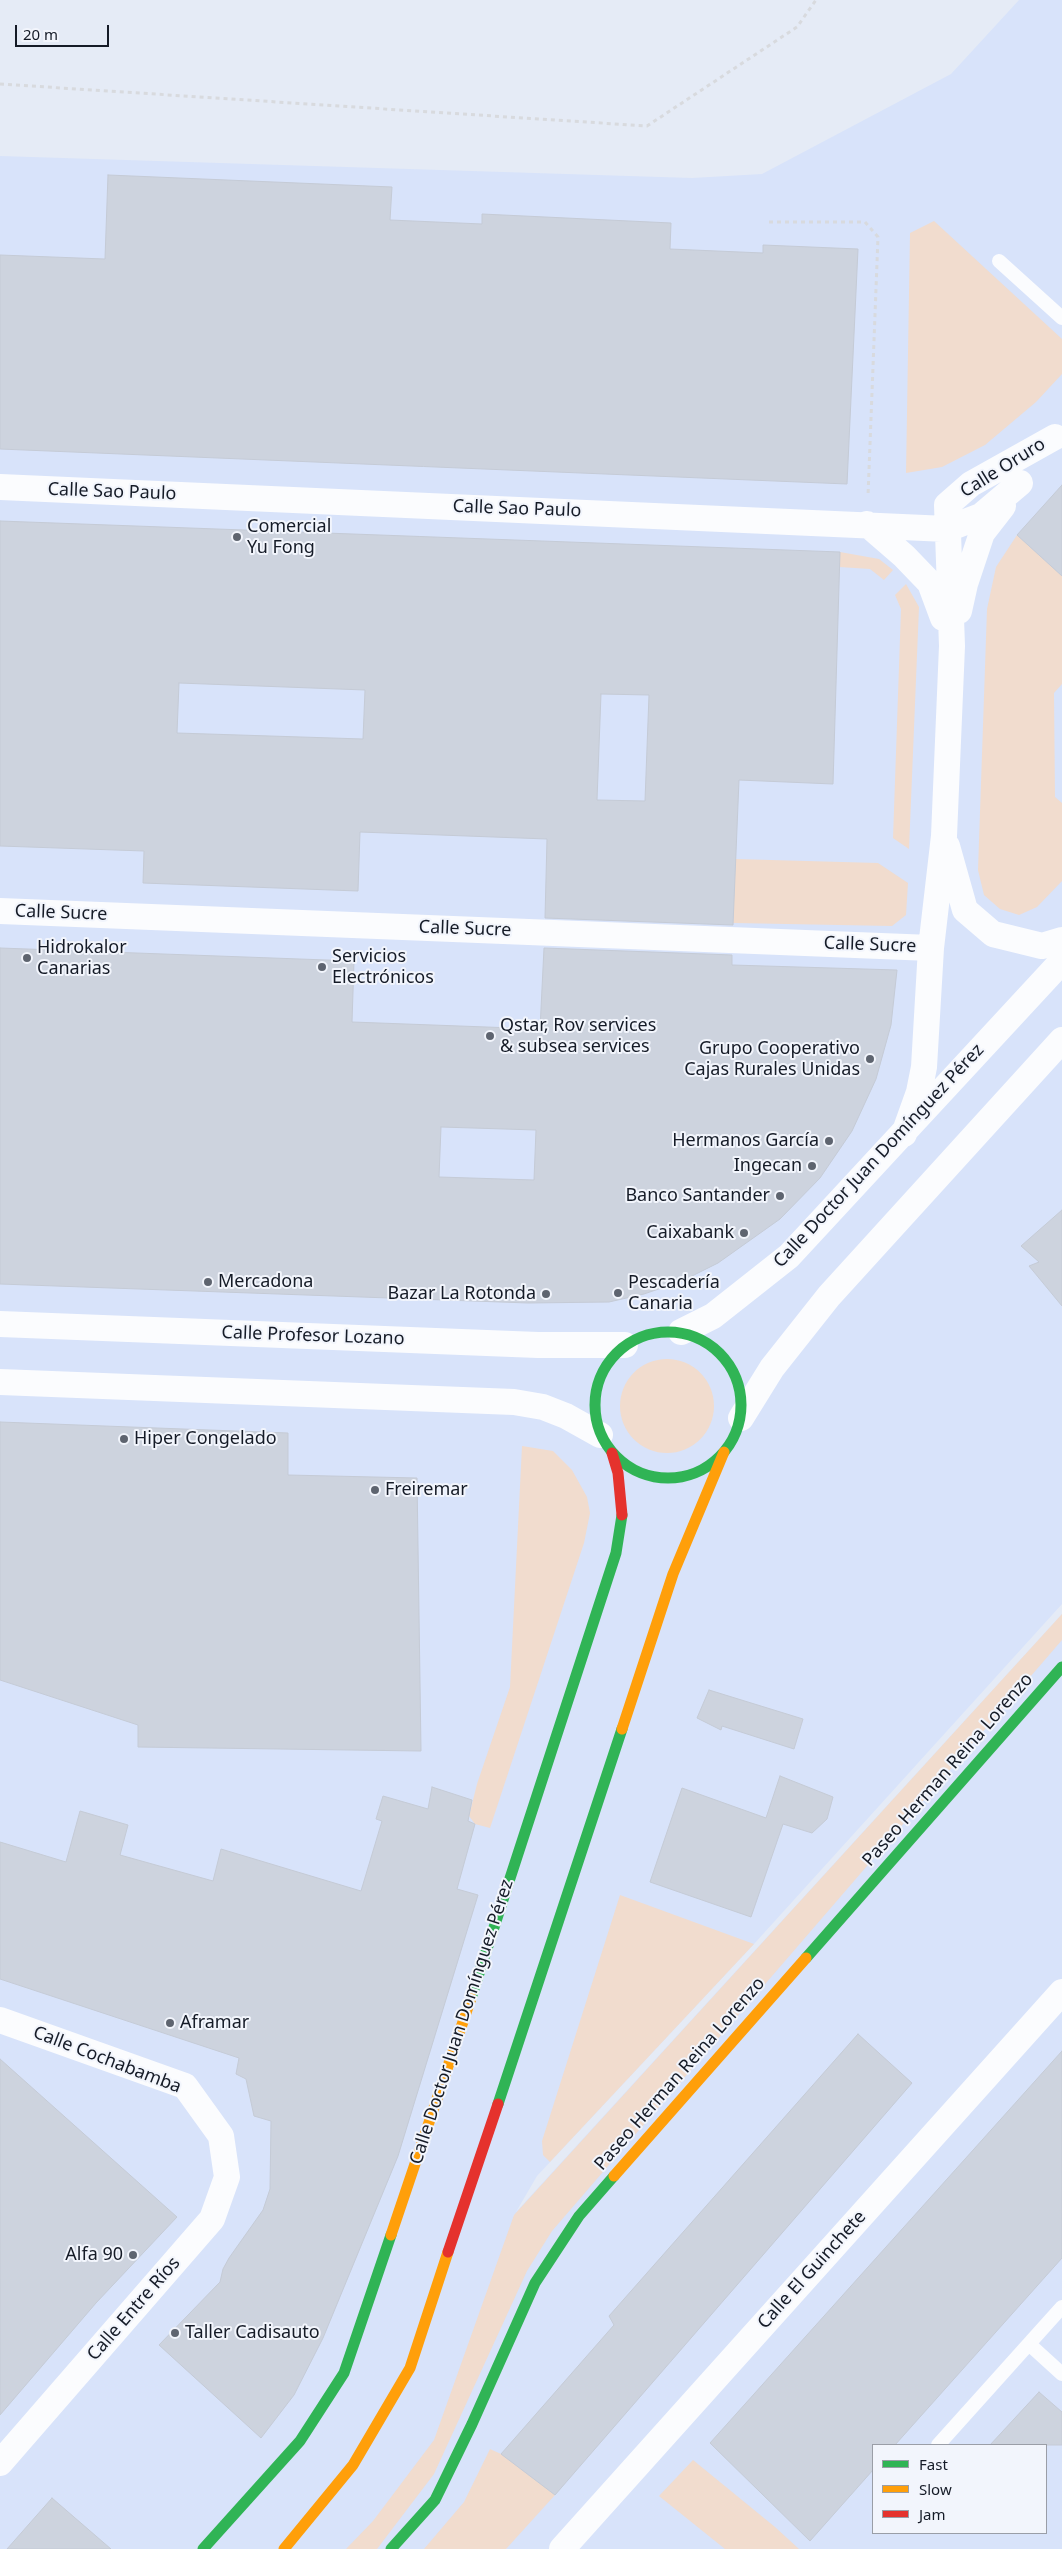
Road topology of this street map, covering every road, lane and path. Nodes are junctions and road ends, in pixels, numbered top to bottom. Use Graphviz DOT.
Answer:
graph roads {
  1 [pos="816,0"];
  2 [pos="0,84"];
  3 [pos="770,222"];
  4 [pos="999,261"];
  5 [pos="1062,318"];
  6 [pos="1058,433"];
  7 [pos="1020,483"];
  8 [pos="0,487"];
  9 [pos="867,524"];
  10 [pos="947,529"];
  11 [pos="952,646"];
  12 [pos="944,836"];
  13 [pos="0,911"];
  14 [pos="1062,940"];
  15 [pos="931,948"];
  16 [pos="1062,961"];
  17 [pos="1062,1040"];
  18 [pos="904,1134"];
  19 [pos="0,1324"];
  20 [pos="681,1332"];
  21 [pos="625,1345"];
  22 [pos="0,1382"];
  23 [pos="741,1418"];
  24 [pos="606,1444"];
  25 [pos="724,1452"];
  26 [pos="1062,1667"];
  27 [pos="1062,1992"];
  28 [pos="0,2020"];
  29 [pos="222,2136"];
  30 [pos="1062,2307"];
  31 [pos="1029,2344"];
  32 [pos="1062,2374"];
  33 [pos="939,2444"];
  34 [pos="0,2463"];
  35 [pos="203,2549"];
  36 [pos="284,2549"];
  37 [pos="391,2549"];
  38 [pos="562,2549"];
  1 -- 2 [label="path"];
  3 -- 9 [label="path"];
  4 -- 5 [label="lane"];
  6 -- 7 [label="street, Calle Oruro"];
  6 -- 10 [label="street, Calle Oruro"];
  7 -- 10 [label="street, Calle Sao Paulo"];
  7 -- 11 [label="street, Calle Oruro"];
  8 -- 9 [label="street, Calle Sao Paulo"];
  9 -- 10 [label="street, Calle Sao Paulo"];
  9 -- 11 [label="street, Calle Oruro"];
  10 -- 11 [label="street, Calle Oruro"];
  11 -- 12 [label="street, Calle Oruro"];
  12 -- 14 [label="street, Calle Oruro"];
  12 -- 15 [label="street, Calle Oruro"];
  13 -- 15 [label="street, Calle Sucre"];
  15 -- 18 [label="street, Calle Oruro"];
  16 -- 18 [label="street, Calle Doctor Juan Domínguez Pérez"];
  17 -- 23 [label="street"];
  18 -- 20 [label="street, Calle Doctor Juan Domínguez Pérez"];
  19 -- 21 [label="street, Calle Profesor Lozano"];
  20 -- 21 [label="street"];
  20 -- 23 [label="street"];
  21 -- 24 [label="street"];
  22 -- 24 [label="street"];
  23 -- 25 [label="street"];
  24 -- 25 [label="street"];
  24 -- 35 [label="street, Calle Doctor Juan Domínguez Pérez"];
  25 -- 36 [label="street"];
  26 -- 37 [label="street, Paseo Herman Reina Lorenzo"];
  27 -- 38 [label="street, Calle El Guinchete"];
  28 -- 29 [label="street, Calle Cochabamba"];
  29 -- 34 [label="street, Calle Entre Ríos"];
  30 -- 31 [label="lane"];
  31 -- 32 [label="lane"];
  31 -- 33 [label="lane"];
}
